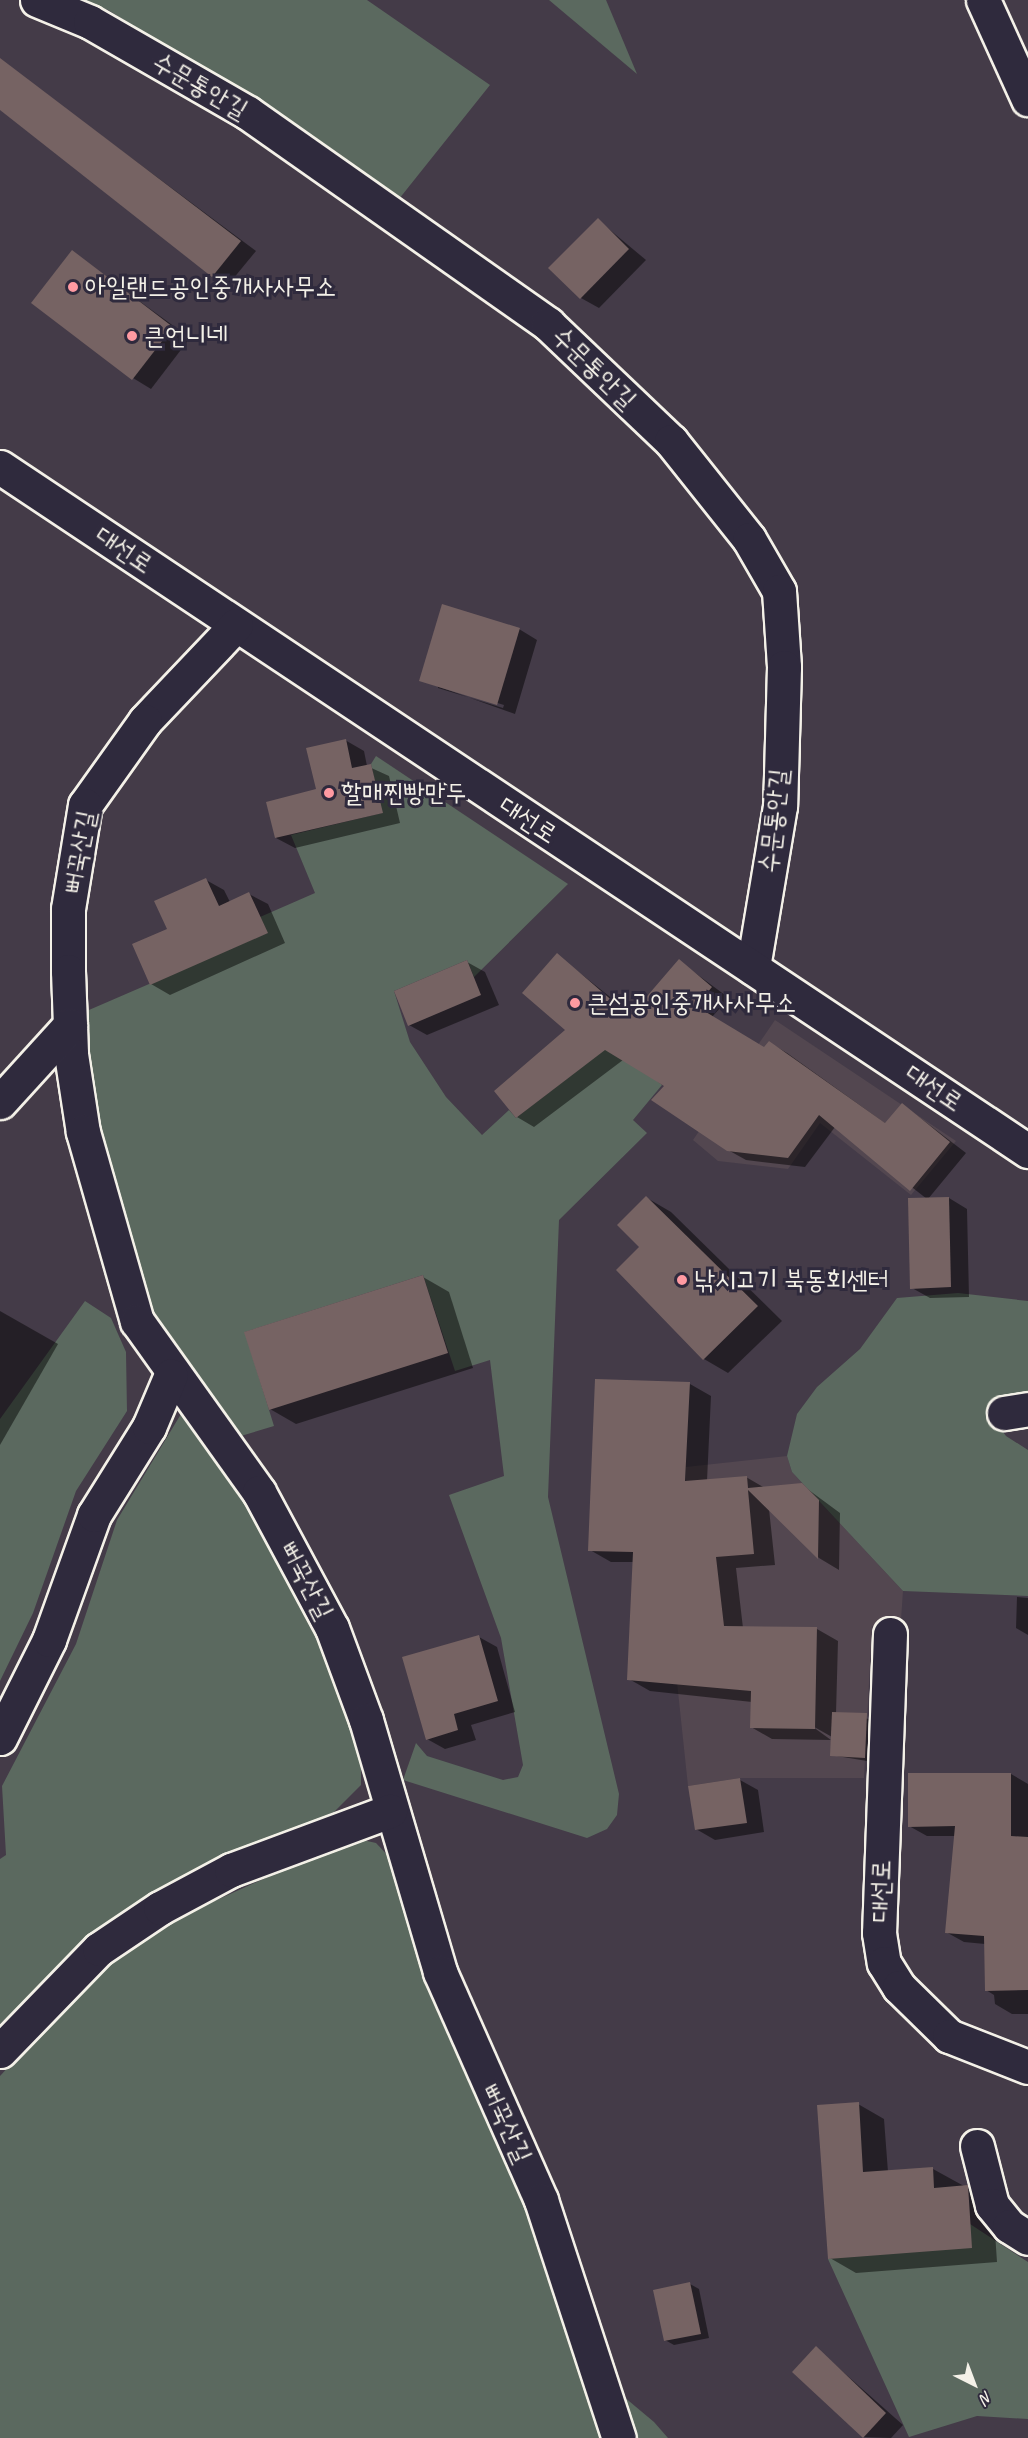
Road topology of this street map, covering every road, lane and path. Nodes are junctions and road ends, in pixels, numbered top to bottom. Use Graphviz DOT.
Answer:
graph roads {
  1 [pos="37,0"];
  2 [pos="983,0"];
  3 [pos="1028,99"];
  4 [pos="0,467"];
  5 [pos="236,625"];
  6 [pos="753,968"];
  7 [pos="70,1025"];
  8 [pos="0,1102"];
  9 [pos="1028,1151"];
  10 [pos="171,1375"];
  11 [pos="890,1634"];
  12 [pos="0,1738"];
  13 [pos="390,1811"];
  14 [pos="0,2051"];
  15 [pos="1028,2067"];
  16 [pos="977,2146"];
  17 [pos="1028,2238"];
  18 [pos="619,2438"];
  1 -- 6 [label="street, 수문통안길"];
  2 -- 3 [label="street"];
  4 -- 5 [label="street, 대선로"];
  5 -- 6 [label="street, 대선로"];
  5 -- 7 [label="street, 뻐꾹산길"];
  6 -- 9 [label="street, 대선로"];
  7 -- 8 [label="street"];
  7 -- 10 [label="street, 뻐꾹산길"];
  10 -- 12 [label="street"];
  10 -- 13 [label="street, 뻐꾹산길"];
  11 -- 15 [label="street, 대선로"];
  13 -- 14 [label="street"];
  13 -- 18 [label="street, 뻐꾹산길"];
  16 -- 17 [label="street"];
}
